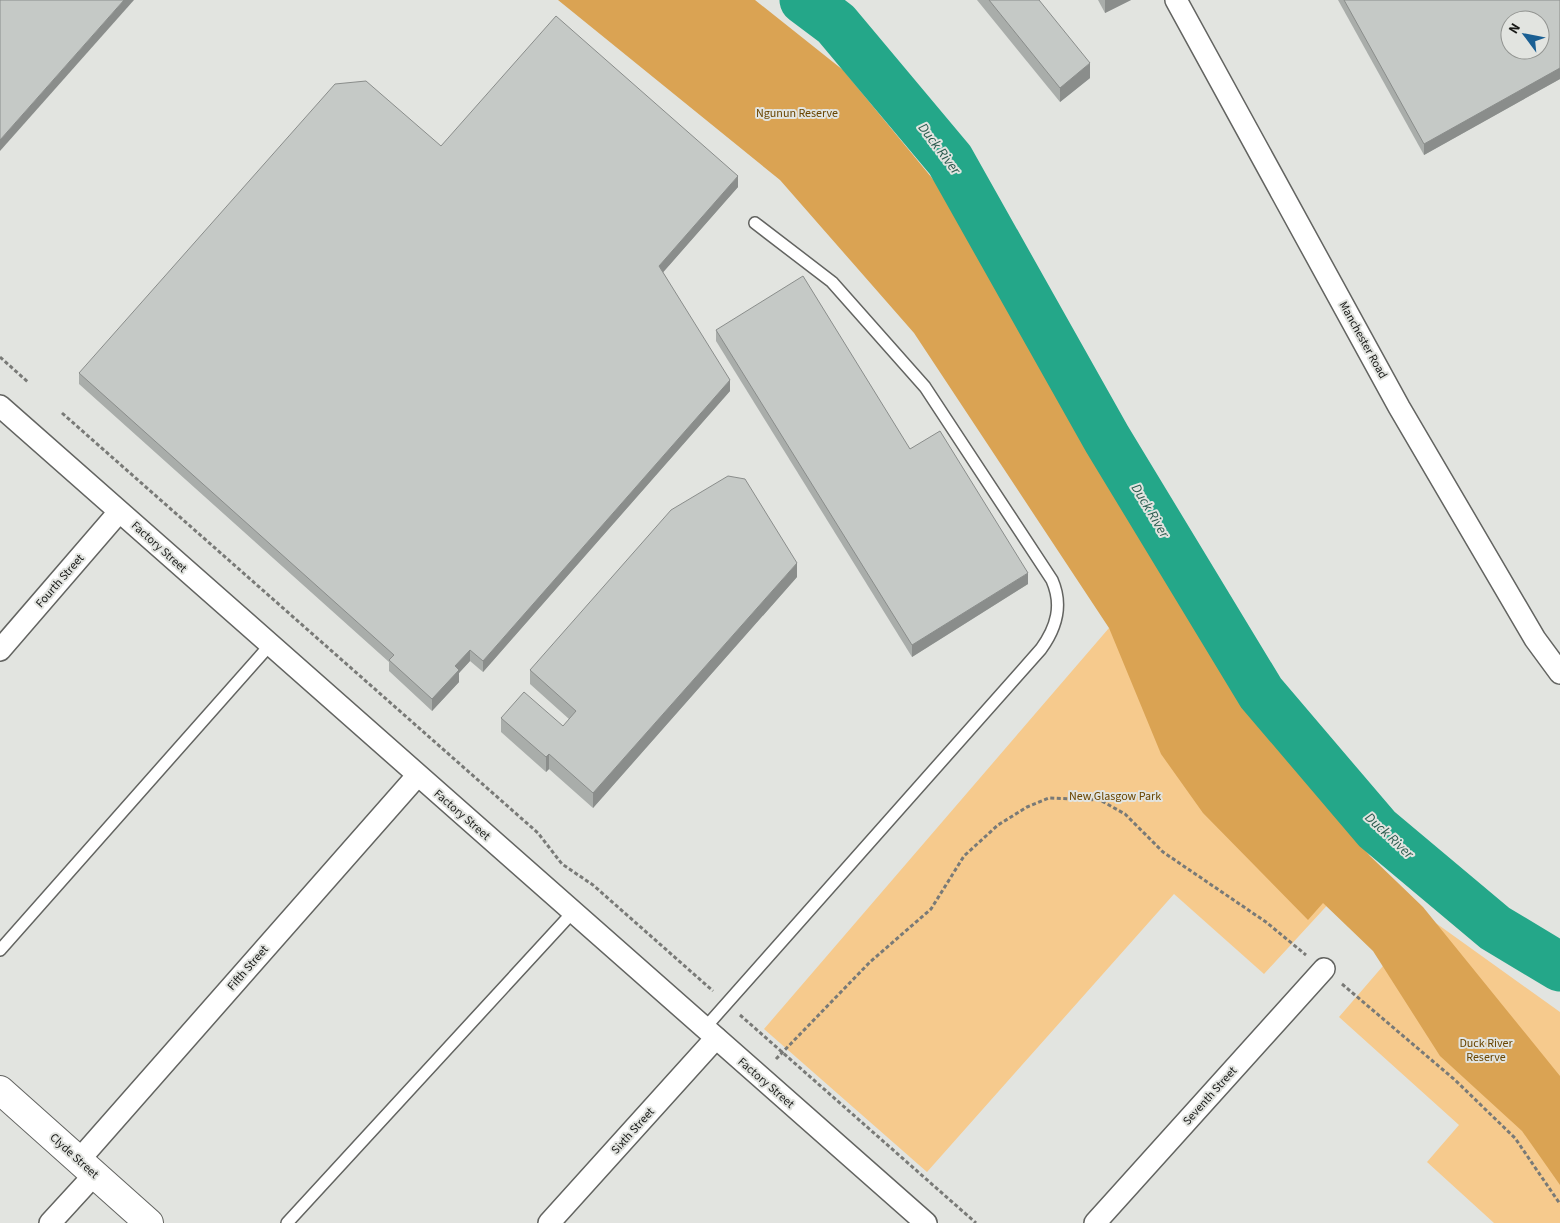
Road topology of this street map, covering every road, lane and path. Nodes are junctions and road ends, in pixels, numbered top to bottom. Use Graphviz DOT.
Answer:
graph roads {
  1 [pos="1176,0"];
  2 [pos="755,223"];
  3 [pos="0,357"];
  4 [pos="29,383"];
  5 [pos="0,406"];
  6 [pos="62,413"];
  7 [pos="119,512"];
  8 [pos="269,646"];
  9 [pos="0,650"];
  10 [pos="1560,673"];
  11 [pos="417,776"];
  12 [pos="572,912"];
  13 [pos="0,950"];
  14 [pos="1324,969"];
  15 [pos="728,1003"];
  16 [pos="710,1034"];
  17 [pos="783,1052"];
  18 [pos="759,1077"];
  19 [pos="0,1090"];
  20 [pos="86,1167"];
  21 [pos="1560,1204"];
  22 [pos="50,1223"];
  23 [pos="149,1223"];
  24 [pos="287,1223"];
  25 [pos="549,1223"];
  26 [pos="926,1223"];
  27 [pos="976,1223"];
  28 [pos="1095,1223"];
  1 -- 10 [label="street, Manchester Road"];
  2 -- 15 [label="lane"];
  3 -- 4 [label="path"];
  5 -- 7 [label="street, Factory Street"];
  6 -- 15 [label="path"];
  7 -- 8 [label="street, Factory Street"];
  7 -- 9 [label="street, Fourth Street"];
  8 -- 11 [label="street, Factory Street"];
  8 -- 13 [label="lane"];
  11 -- 12 [label="street, Factory Street"];
  11 -- 20 [label="street, Fifth Street"];
  12 -- 16 [label="street, Factory Street"];
  12 -- 24 [label="lane"];
  14 -- 17 [label="path"];
  14 -- 21 [label="path"];
  14 -- 28 [label="street, Seventh Street"];
  15 -- 16 [label="lane"];
  15 -- 17 [label="path"];
  16 -- 18 [label="street, Factory Street"];
  16 -- 25 [label="street, Sixth Street"];
  17 -- 18 [label="path"];
  17 -- 27 [label="path"];
  18 -- 26 [label="street, Factory Street"];
  19 -- 20 [label="main road, Clyde Street"];
  20 -- 22 [label="street, Fifth Street"];
  20 -- 23 [label="main road, Clyde Street"];
}
